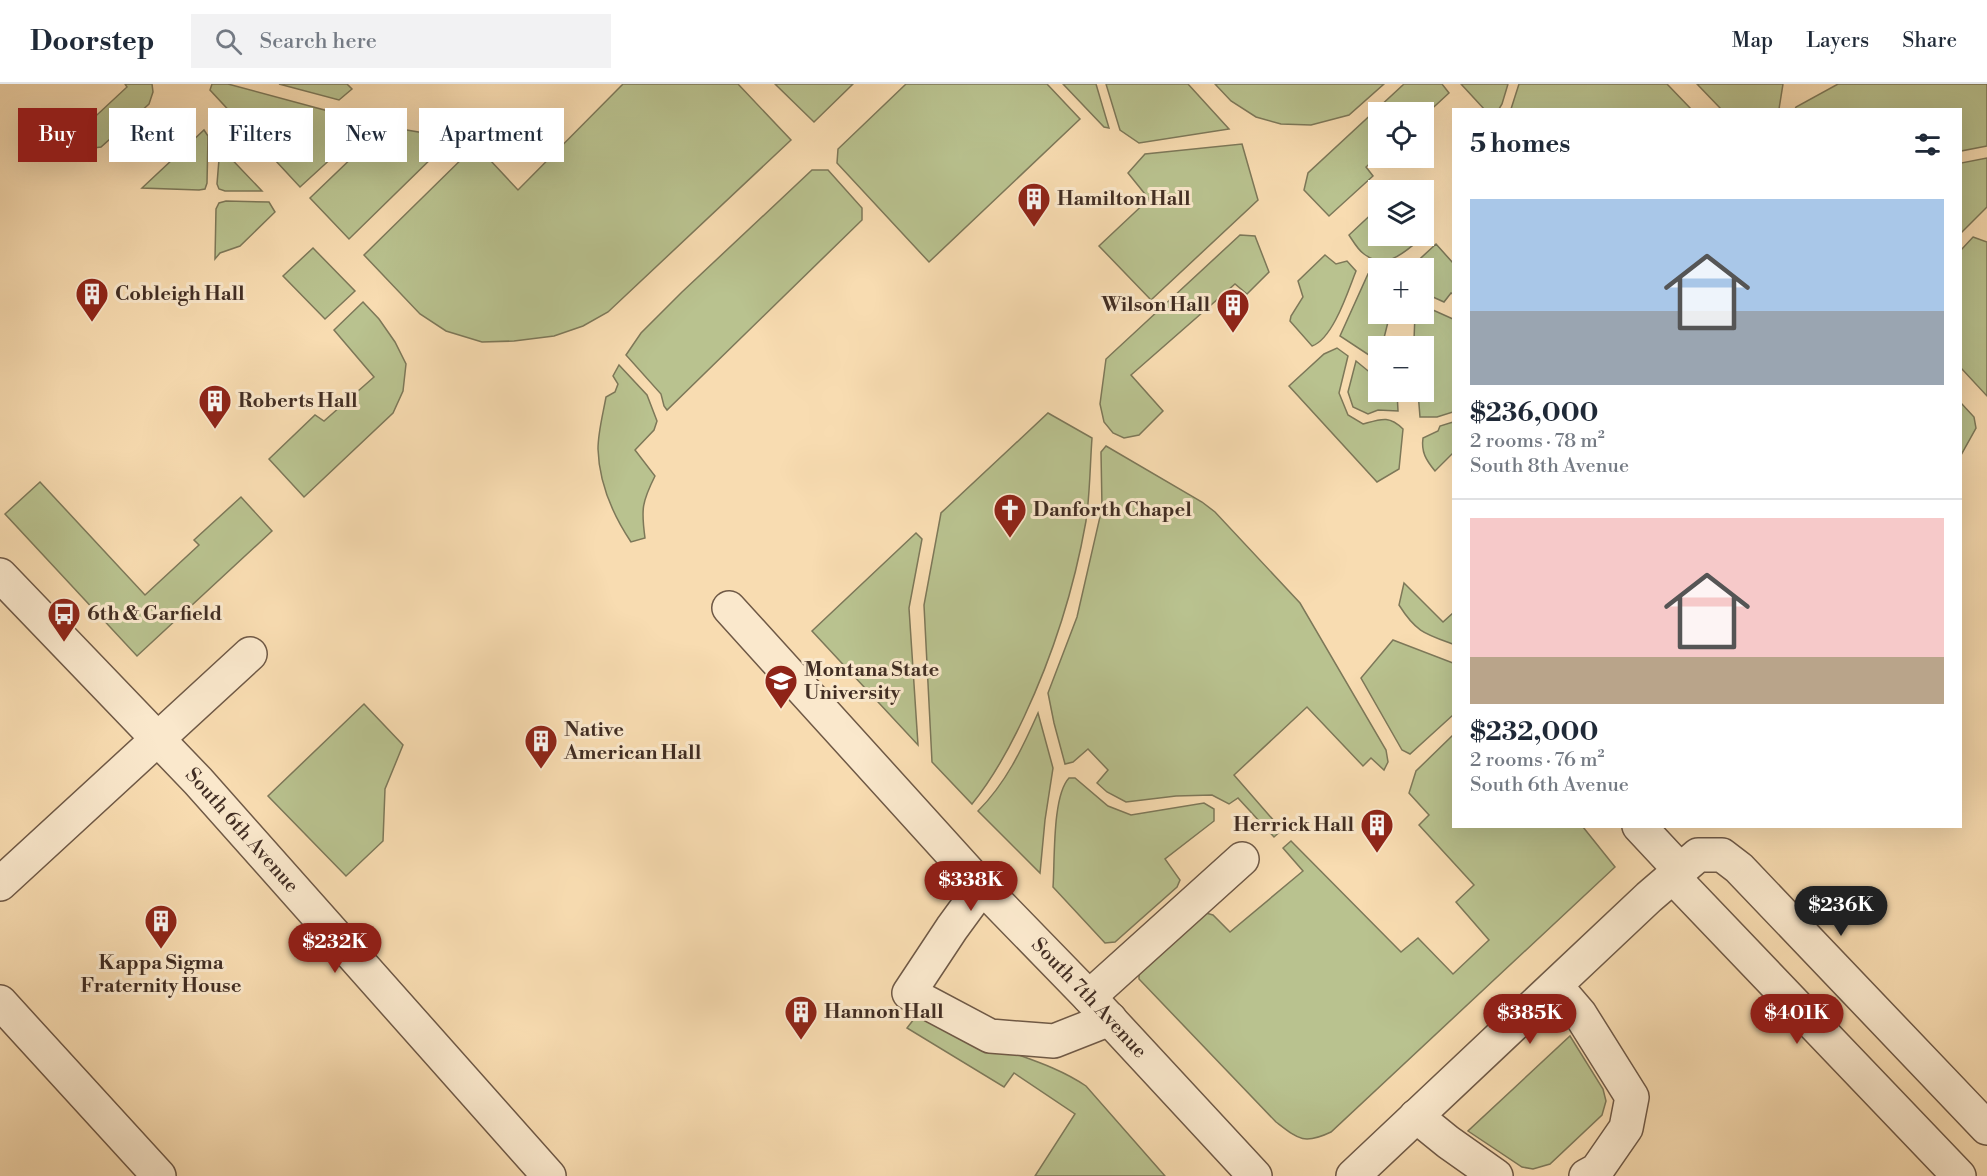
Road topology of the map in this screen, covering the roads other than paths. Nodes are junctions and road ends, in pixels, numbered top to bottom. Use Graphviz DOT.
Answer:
graph roads {
  1 [pos="0,575"];
  2 [pos="729,608"];
  3 [pos="250,654"];
  4 [pos="157,738"];
  5 [pos="1641,828"];
  6 [pos="1242,859"];
  7 [pos="1677,874"];
  8 [pos="0,884"];
  9 [pos="982,887"];
  10 [pos="1556,986"];
  11 [pos="0,1002"];
  12 [pos="1100,1008"];
  13 [pos="1416,1116"];
  14 [pos="1987,1128"];
  15 [pos="532,1170"];
  16 [pos="159,1176"];
  17 [pos="1255,1176"];
  18 [pos="1353,1176"];
  19 [pos="1496,1176"];
  20 [pos="1586,1176"];
  21 [pos="1959,1176"];
  1 -- 4 [label="street, South 6th Avenue"];
  2 -- 9 [label="street, South 7th Avenue"];
  3 -- 4 [label="street"];
  4 -- 8 [label="street"];
  4 -- 15 [label="street, South 6th Avenue"];
  5 -- 7 [label="street"];
  6 -- 12 [label="street"];
  7 -- 10 [label="street"];
  7 -- 14 [label="street"];
  7 -- 21 [label="street"];
  9 -- 12 [label="street, South 7th Avenue"];
  9 -- 12 [label="street"];
  10 -- 13 [label="street"];
  10 -- 20 [label="street"];
  11 -- 16 [label="street"];
  12 -- 17 [label="street, South 7th Avenue"];
  13 -- 18 [label="street"];
  13 -- 19 [label="street"];
}
